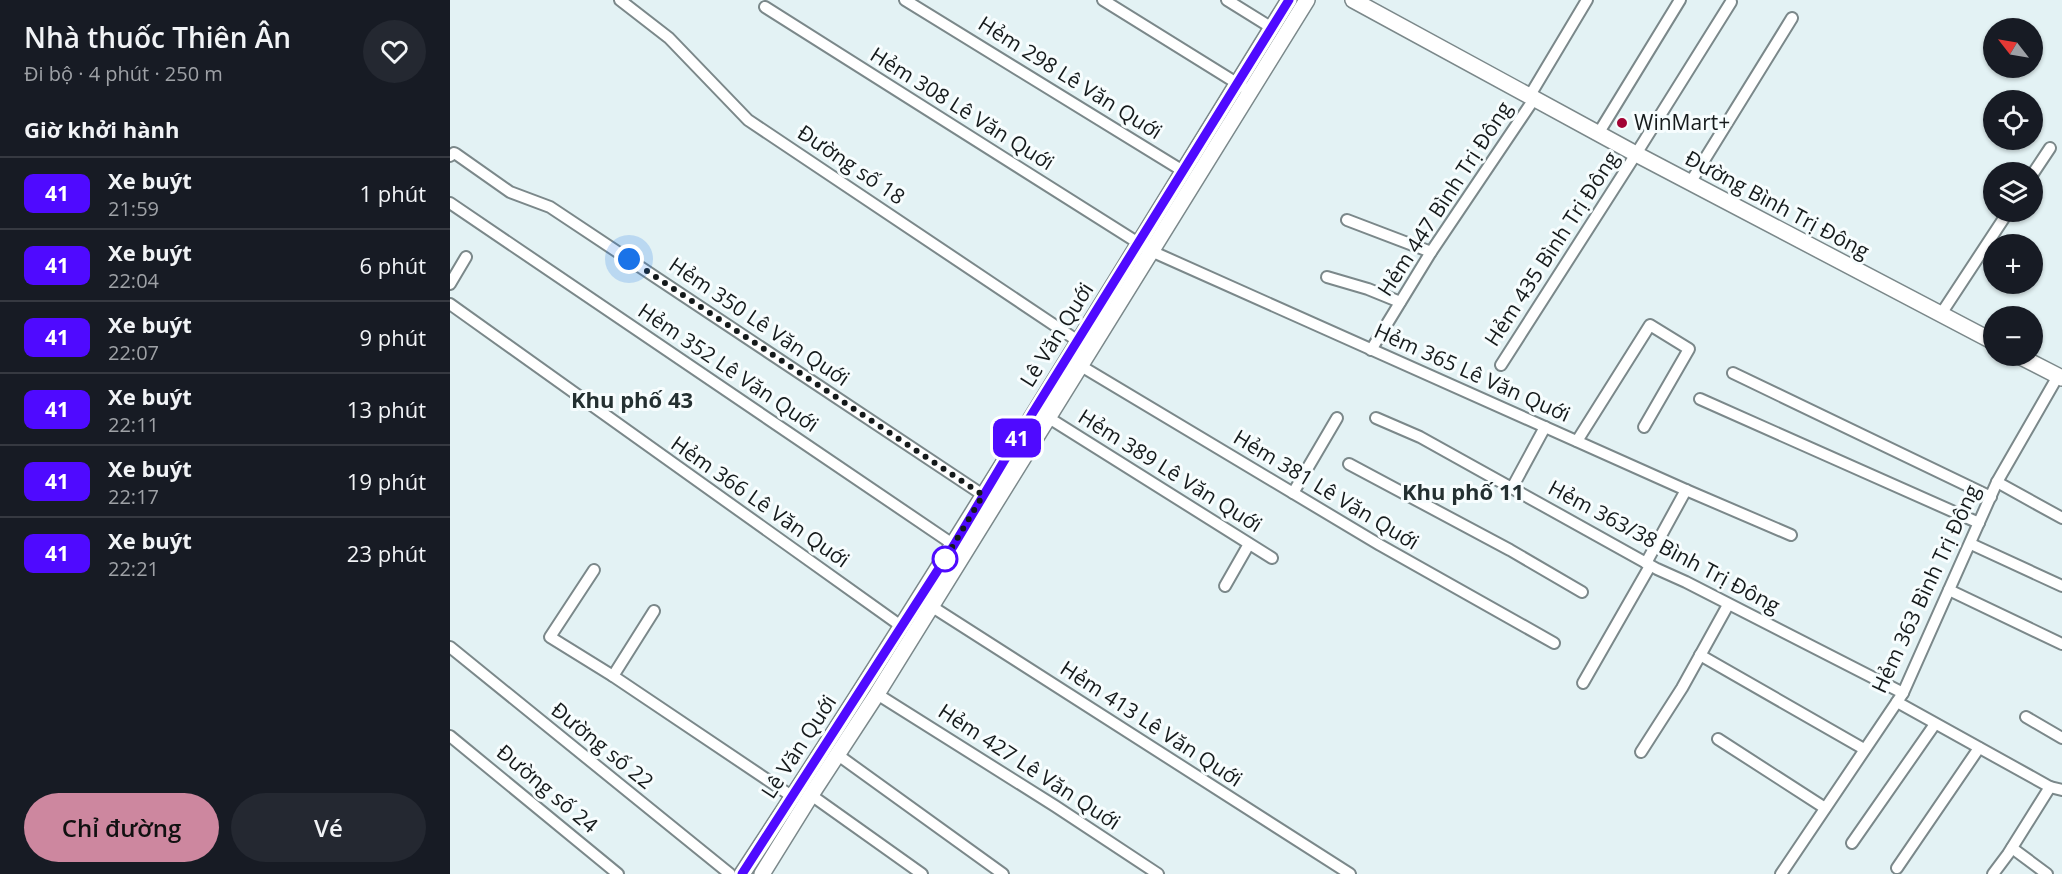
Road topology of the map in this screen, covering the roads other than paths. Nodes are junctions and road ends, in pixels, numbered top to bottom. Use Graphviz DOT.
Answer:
graph roads {
  1 [pos="620,0"];
  2 [pos="906,0"];
  3 [pos="1103,0"];
  4 [pos="1227,0"];
  5 [pos="1289,0"];
  6 [pos="1307,0"];
  7 [pos="1353,0"];
  8 [pos="1587,0"];
  9 [pos="1680,0"];
  10 [pos="1731,2"];
  11 [pos="765,7"];
  12 [pos="1792,18"];
  13 [pos="1272,28"];
  14 [pos="1243,87"];
  15 [pos="1532,98"];
  16 [pos="1598,134"];
  17 [pos="2050,148"];
  18 [pos="1636,154"];
  19 [pos="450,156"];
  20 [pos="2041,162"];
  21 [pos="1183,171"];
  22 [pos="1690,183"];
  23 [pos="450,203"];
  24 [pos="1347,220"];
  25 [pos="2001,222"];
  26 [pos="1145,247"];
  27 [pos="1431,252"];
  28 [pos="466,257"];
  29 [pos="1327,277"];
  30 [pos="450,284"];
  31 [pos="1400,302"];
  32 [pos="450,304"];
  33 [pos="1941,314"];
  34 [pos="1983,336"];
  35 [pos="1078,341"];
  36 [pos="1371,350"];
  37 [pos="1501,365"];
  38 [pos="1081,366"];
  39 [pos="2039,366"];
  40 [pos="1733,373"];
  41 [pos="2060,377"];
  42 [pos="1700,399"];
  43 [pos="1048,418"];
  44 [pos="1337,418"];
  45 [pos="1376,418"];
  46 [pos="1545,427"];
  47 [pos="1644,428"];
  48 [pos="1577,441"];
  49 [pos="1349,464"];
  50 [pos="1997,482"];
  51 [pos="1512,488"];
  52 [pos="1686,490"];
  53 [pos="1293,493"];
  54 [pos="1991,497"];
  55 [pos="990,499"];
  56 [pos="2062,518"];
  57 [pos="1980,523"];
  58 [pos="1791,535"];
  59 [pos="1249,544"];
  60 [pos="1971,544"];
  61 [pos="954,545"];
  62 [pos="1272,558"];
  63 [pos="1648,564"];
  64 [pos="594,570"];
  65 [pos="1225,586"];
  66 [pos="2062,586"];
  67 [pos="1950,590"];
  68 [pos="1582,592"];
  69 [pos="1728,605"];
  70 [pos="931,606"];
  71 [pos="654,611"];
  72 [pos="901,626"];
  73 [pos="1554,643"];
  74 [pos="2062,644"];
  75 [pos="450,647"];
  76 [pos="1700,655"];
  77 [pos="613,676"];
  78 [pos="1583,683"];
  79 [pos="877,694"];
  80 [pos="1900,698"];
  81 [pos="2026,717"];
  82 [pos="852,718"];
  83 [pos="1935,723"];
  84 [pos="450,736"];
  85 [pos="2062,738"];
  86 [pos="1718,739"];
  87 [pos="1979,748"];
  88 [pos="1864,749"];
  89 [pos="1641,752"];
  90 [pos="838,755"];
  91 [pos="2050,788"];
  92 [pos="2062,790"];
  93 [pos="811,795"];
  94 [pos="793,796"];
  95 [pos="1825,808"];
  96 [pos="1852,843"];
  97 [pos="2012,848"];
  98 [pos="1897,868"];
  99 [pos="618,874"];
  100 [pos="730,874"];
  101 [pos="742,874"];
  102 [pos="762,874"];
  103 [pos="922,874"];
  104 [pos="1003,874"];
  105 [pos="1158,874"];
  106 [pos="1350,874"];
  107 [pos="1781,874"];
  108 [pos="1993,874"];
  109 [pos="2047,874"];
  1 -- 35 [label="street, Đường số 18"];
  2 -- 21 [label="street, Hẻm 298 Lê Văn Quới"];
  3 -- 14 [label="street"];
  4 -- 13 [label="street"];
  5 -- 13 [label="main road, Lê Văn Quới"];
  6 -- 14 [label="main road, Lê Văn Quới"];
  7 -- 15 [label="main road, Đường Bình Trị Đông"];
  8 -- 15 [label="street, Hẻm 447 Bình Trị Đông"];
  9 -- 16 [label="street"];
  10 -- 18 [label="street, Hẻm 435 Bình Trị Đông"];
  11 -- 26 [label="street, Hẻm 308 Lê Văn Quới"];
  12 -- 22 [label="street"];
  13 -- 14 [label="main road, Lê Văn Quới"];
  14 -- 21 [label="main road, Lê Văn Quới"];
  14 -- 26 [label="main road, Lê Văn Quới"];
  15 -- 16 [label="main road, Đường Bình Trị Đông"];
  15 -- 27 [label="street, Hẻm 447 Bình Trị Đông"];
  16 -- 18 [label="main road, Đường Bình Trị Đông"];
  17 -- 20 [label="street"];
  18 -- 22 [label="main road, Đường Bình Trị Đông"];
  18 -- 37 [label="street, Hẻm 435 Bình Trị Đông"];
  19 -- 55 [label="street, Hẻm 350 Lê Văn Quới"];
  21 -- 26 [label="main road, Lê Văn Quới"];
  22 -- 33 [label="main road, Đường Bình Trị Đông"];
  23 -- 61 [label="street, Hẻm 352 Lê Văn Quới"];
  24 -- 27 [label="street"];
  25 -- 33 [label="street"];
  26 -- 35 [label="main road, Lê Văn Quới"];
  26 -- 36 [label="street, Hẻm 365 Lê Văn Quới"];
  26 -- 38 [label="main road, Lê Văn Quới"];
  27 -- 31 [label="street, Hẻm 447 Bình Trị Đông"];
  28 -- 30 [label="street"];
  29 -- 31 [label="street"];
  31 -- 36 [label="street, Hẻm 447 Bình Trị Đông"];
  32 -- 72 [label="street, Hẻm 366 Lê Văn Quới"];
  33 -- 34 [label="main road, Đường Bình Trị Đông"];
  35 -- 55 [label="main road, Lê Văn Quới"];
  36 -- 46 [label="street, Hẻm 365 Lê Văn Quới"];
  38 -- 43 [label="main road, Lê Văn Quới"];
  38 -- 53 [label="street, Hẻm 381 Lê Văn Quới"];
  39 -- 41 [label="main road"];
  40 -- 54 [label="street"];
  41 -- 50 [label="street, Hẻm 363 Bình Trị Đông"];
  42 -- 57 [label="street"];
  43 -- 55 [label="main road, Lê Văn Quới"];
  43 -- 59 [label="street, Hẻm 389 Lê Văn Quới"];
  44 -- 53 [label="street"];
  45 -- 51 [label="street, Hẻm 363/38 Bình Trị Đông"];
  46 -- 48 [label="street, Hẻm 365 Lê Văn Quới"];
  46 -- 51 [label="street"];
  47 -- 48 [label="street"];
  48 -- 52 [label="street, Hẻm 365 Lê Văn Quới"];
  49 -- 68 [label="street"];
  50 -- 54 [label="street, Hẻm 363 Bình Trị Đông"];
  50 -- 56 [label="street"];
  51 -- 63 [label="street, Hẻm 363/38 Bình Trị Đông"];
  52 -- 58 [label="street, Hẻm 365 Lê Văn Quới"];
  52 -- 63 [label="street"];
  53 -- 73 [label="street, Hẻm 381 Lê Văn Quới"];
  54 -- 57 [label="street, Hẻm 363 Bình Trị Đông"];
  55 -- 61 [label="main road, Lê Văn Quới"];
  55 -- 70 [label="main road, Lê Văn Quới"];
  57 -- 60 [label="street, Hẻm 363 Bình Trị Đông"];
  59 -- 62 [label="street, Hẻm 389 Lê Văn Quới"];
  59 -- 65 [label="street"];
  60 -- 66 [label="street"];
  60 -- 67 [label="street, Hẻm 363 Bình Trị Đông"];
  61 -- 72 [label="main road, Lê Văn Quới"];
  63 -- 69 [label="street, Hẻm 363/38 Bình Trị Đông"];
  63 -- 78 [label="street"];
  64 -- 77 [label="street"];
  67 -- 74 [label="street"];
  67 -- 80 [label="street, Hẻm 363 Bình Trị Đông"];
  69 -- 76 [label="street"];
  69 -- 80 [label="street, Hẻm 363/38 Bình Trị Đông"];
  70 -- 79 [label="main road, Lê Văn Quới"];
  70 -- 106 [label="street, Hẻm 413 Lê Văn Quới"];
  71 -- 77 [label="street"];
  72 -- 82 [label="main road, Lê Văn Quới"];
  75 -- 100 [label="street, Đường số 22"];
  76 -- 88 [label="street"];
  76 -- 89 [label="street"];
  77 -- 94 [label="street"];
  79 -- 82 [label="main road, Lê Văn Quới"];
  79 -- 105 [label="street, Hẻm 427 Lê Văn Quới"];
  80 -- 83 [label="street, Hẻm 363/38 Bình Trị Đông"];
  80 -- 88 [label="street, Hẻm 363 Bình Trị Đông"];
  81 -- 85 [label="street"];
  82 -- 90 [label="main road, Lê Văn Quới"];
  82 -- 94 [label="main road, Lê Văn Quới"];
  83 -- 87 [label="street, Hẻm 363/38 Bình Trị Đông"];
  83 -- 96 [label="street"];
  84 -- 99 [label="street, Đường số 24"];
  86 -- 95 [label="street"];
  87 -- 91 [label="street, Hẻm 363/38 Bình Trị Đông"];
  87 -- 98 [label="street"];
  88 -- 95 [label="street, Hẻm 363 Bình Trị Đông"];
  90 -- 93 [label="main road, Lê Văn Quới"];
  90 -- 104 [label="street"];
  91 -- 92 [label="street, Hẻm 363/38 Bình Trị Đông"];
  91 -- 97 [label="street"];
  93 -- 102 [label="main road, Lê Văn Quới"];
  93 -- 103 [label="street"];
  94 -- 101 [label="main road, Lê Văn Quới"];
  95 -- 107 [label="street, Hẻm 363 Bình Trị Đông"];
  97 -- 108 [label="street"];
  97 -- 109 [label="street"];
}
